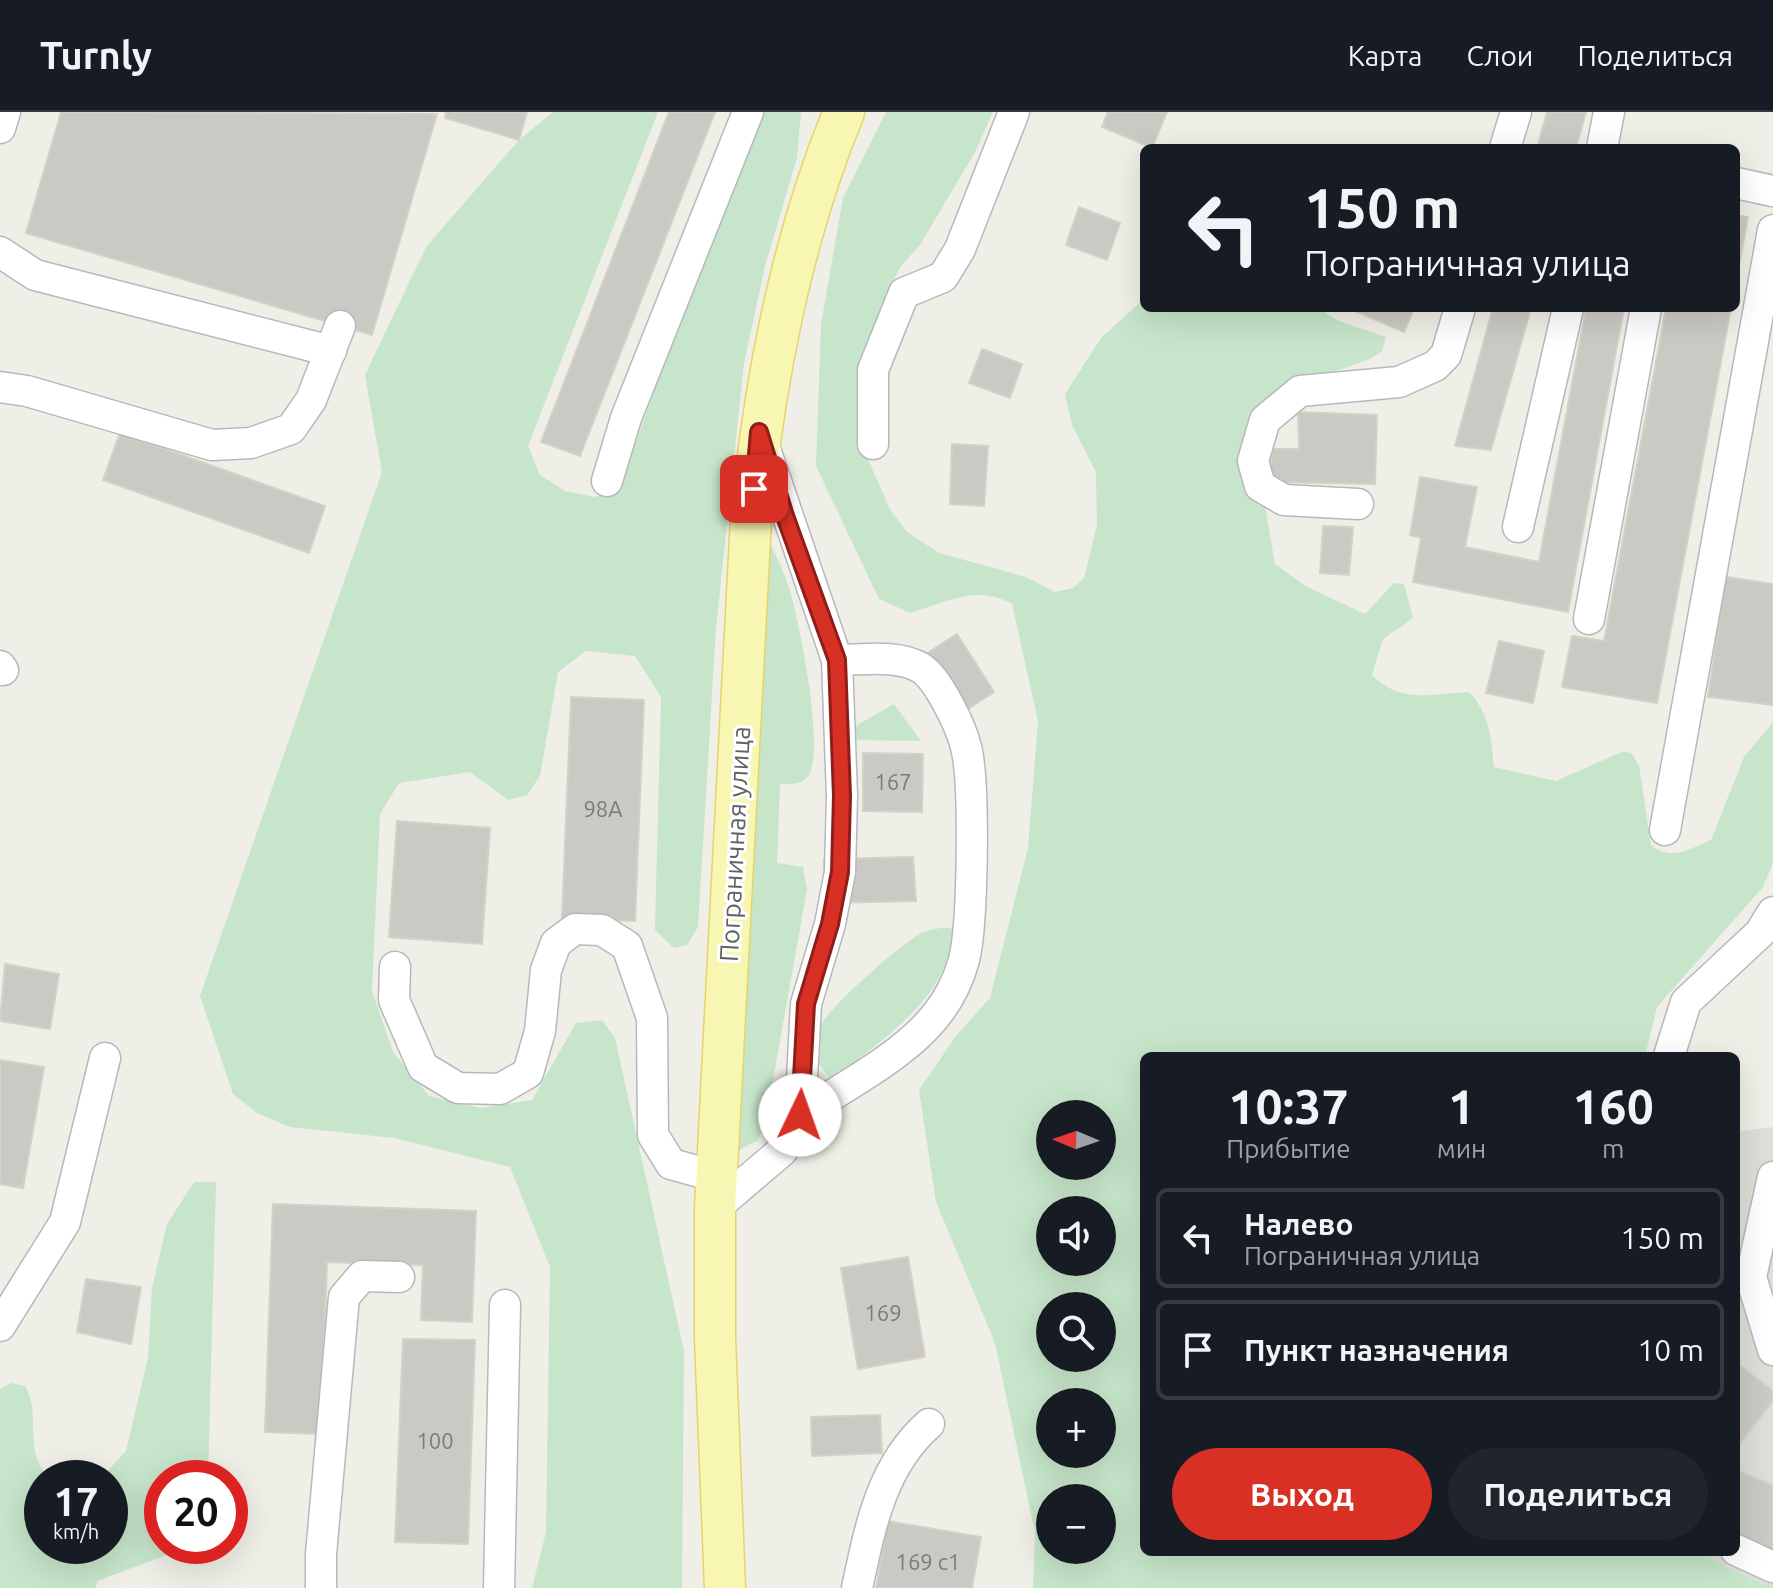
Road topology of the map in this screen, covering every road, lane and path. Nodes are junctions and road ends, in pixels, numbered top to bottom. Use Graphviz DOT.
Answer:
graph roads {
  1 [pos="5,112"];
  2 [pos="748,112"];
  3 [pos="844,112"];
  4 [pos="1014,112"];
  5 [pos="1516,112"];
  6 [pos="1609,112"];
  7 [pos="0,128"];
  8 [pos="1506,144"];
  9 [pos="1603,144"];
  10 [pos="1740,184"];
  11 [pos="1773,191"];
  12 [pos="1773,230"];
  13 [pos="0,252"];
  14 [pos="1459,312"];
  15 [pos="1567,312"];
  16 [pos="1645,312"];
  17 [pos="1762,360"];
  18 [pos="0,387"];
  19 [pos="759,432"];
  20 [pos="873,444"];
  21 [pos="607,481"];
  22 [pos="1358,504"];
  23 [pos="1518,527"];
  24 [pos="1589,619"];
  25 [pos="837,660"];
  26 [pos="1665,830"];
  27 [pos="1773,912"];
  28 [pos="395,967"];
  29 [pos="1670,1052"];
  30 [pos="105,1058"];
  31 [pos="800,1115"];
  32 [pos="1773,1177"];
  33 [pos="717,1193"];
  34 [pos="1768,1226"];
  35 [pos="399,1277"];
  36 [pos="505,1305"];
  37 [pos="0,1326"];
  38 [pos="1773,1350"];
  39 [pos="929,1424"];
  40 [pos="1740,1552"];
  41 [pos="1773,1567"];
  42 [pos="321,1588"];
  43 [pos="499,1588"];
  44 [pos="725,1588"];
  45 [pos="857,1588"];
  1 -- 7 [label="street"];
  2 -- 21 [label="street"];
  3 -- 19 [label="main road, Пограничная улица"];
  4 -- 20 [label="street"];
  5 -- 8 [label="street"];
  6 -- 9 [label="street"];
  10 -- 11 [label="street"];
  12 -- 17 [label="street"];
  13 -- 18 [label="street"];
  14 -- 22 [label="street"];
  15 -- 23 [label="street"];
  16 -- 24 [label="street"];
  17 -- 26 [label="street"];
  19 -- 25 [label="street"];
  19 -- 33 [label="main road, Пограничная улица"];
  25 -- 31 [label="street"];
  25 -- 31 [label="street"];
  27 -- 29 [label="street"];
  28 -- 33 [label="street"];
  30 -- 37 [label="street"];
  31 -- 33 [label="street"];
  32 -- 34 [label="street"];
  33 -- 44 [label="main road, Пограничная улица"];
  34 -- 38 [label="street"];
  35 -- 42 [label="street"];
  36 -- 43 [label="street"];
  39 -- 45 [label="street"];
  40 -- 41 [label="street"];
}
